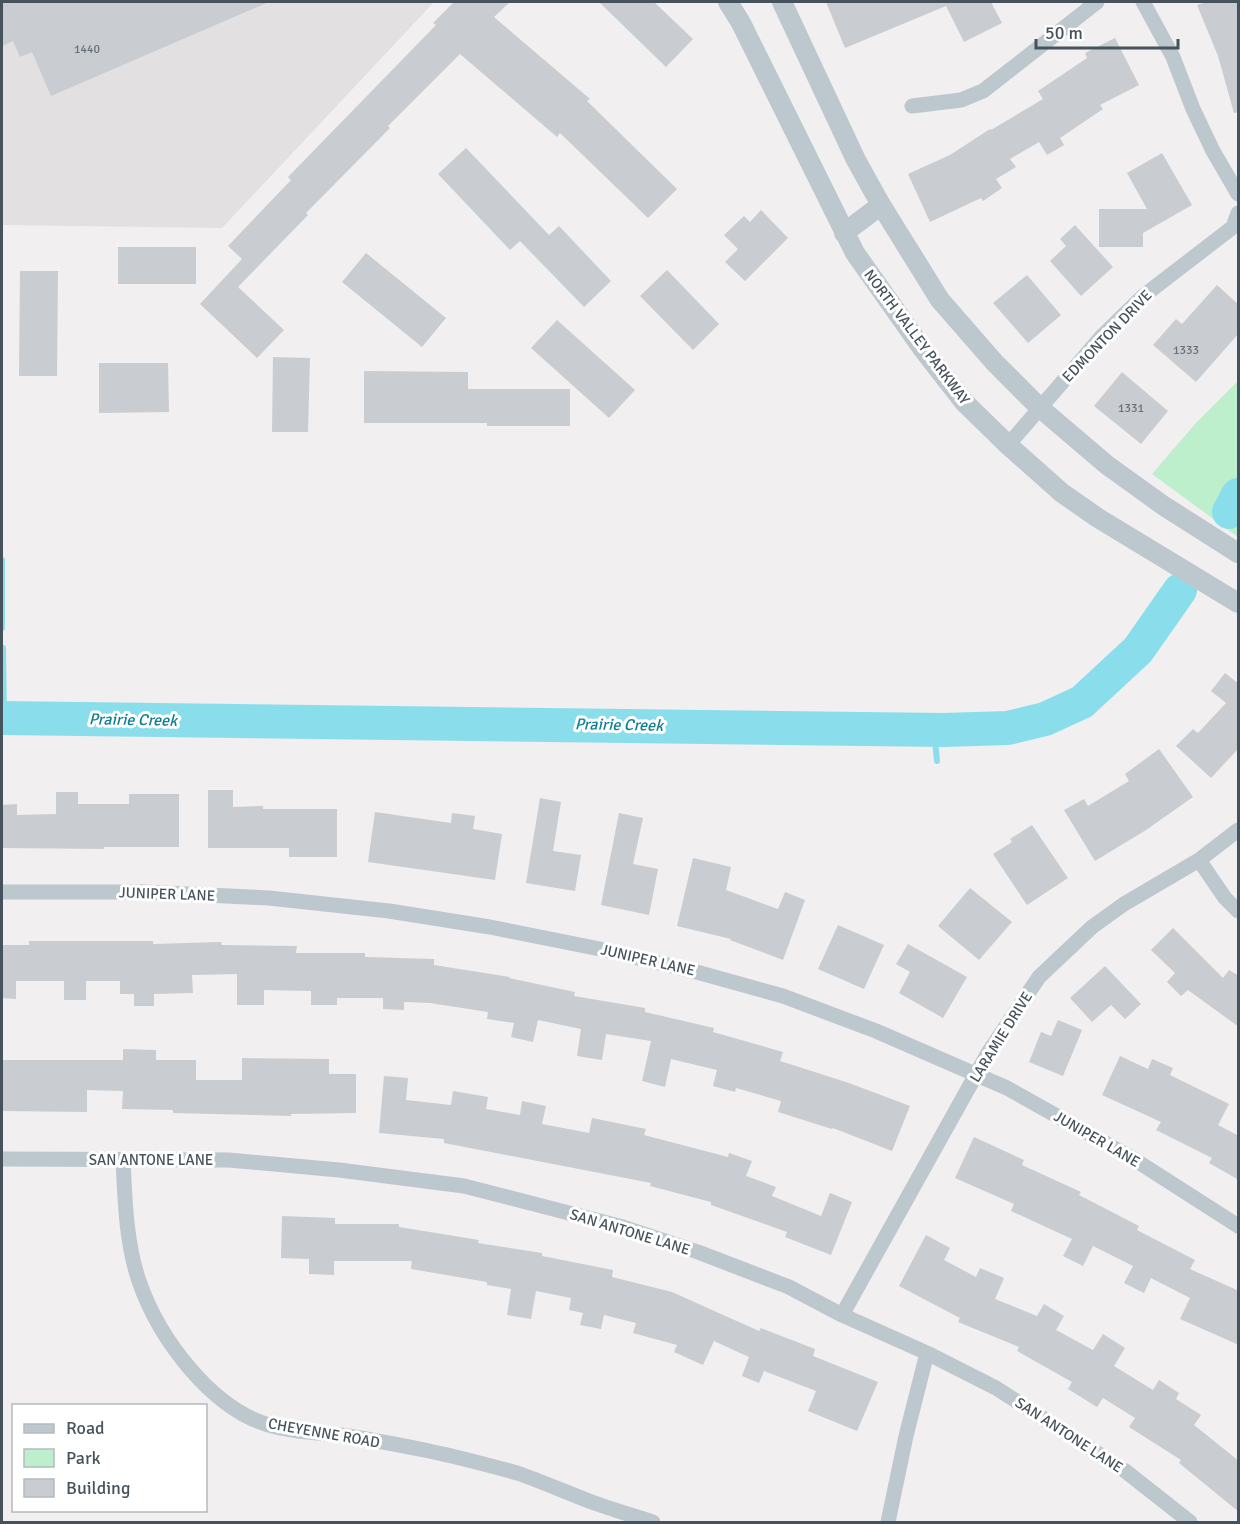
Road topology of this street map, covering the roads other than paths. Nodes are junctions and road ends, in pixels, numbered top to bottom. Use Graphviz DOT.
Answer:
graph roads {
  1 [pos="728,2"];
  2 [pos="782,2"];
  3 [pos="1097,2"];
  4 [pos="1143,2"];
  5 [pos="912,106"];
  6 [pos="1239,194"];
  7 [pos="881,205"];
  8 [pos="1239,213"];
  9 [pos="844,233"];
  10 [pos="1040,408"];
  11 [pos="1008,445"];
  12 [pos="1239,553"];
  13 [pos="1239,603"];
  14 [pos="1239,830"];
  15 [pos="1198,860"];
  16 [pos="2,892"];
  17 [pos="1239,911"];
  18 [pos="978,1075"];
  19 [pos="2,1159"];
  20 [pos="123,1160"];
  21 [pos="1239,1226"];
  22 [pos="842,1315"];
  23 [pos="927,1353"];
  24 [pos="653,1522"];
  25 [pos="888,1522"];
  26 [pos="1190,1522"];
  1 -- 9 [label="street, NORTH VALLEY PARKWAY"];
  2 -- 7 [label="street"];
  3 -- 5 [label="street"];
  4 -- 6 [label="street"];
  7 -- 9 [label="street"];
  7 -- 10 [label="street"];
  8 -- 10 [label="street, EDMONTON DRIVE"];
  9 -- 11 [label="street, NORTH VALLEY PARKWAY"];
  10 -- 11 [label="street, EDMONTON DRIVE"];
  10 -- 12 [label="street"];
  11 -- 13 [label="street, NORTH VALLEY PARKWAY"];
  14 -- 15 [label="street, LARAMIE DRIVE"];
  15 -- 17 [label="street"];
  15 -- 18 [label="street, LARAMIE DRIVE"];
  16 -- 18 [label="street, JUNIPER LANE"];
  18 -- 21 [label="street, JUNIPER LANE"];
  18 -- 22 [label="street, LARAMIE DRIVE"];
  19 -- 20 [label="street, SAN ANTONE LANE"];
  20 -- 22 [label="street, SAN ANTONE LANE"];
  20 -- 24 [label="street, CHEYENNE ROAD"];
  22 -- 23 [label="street, SAN ANTONE LANE"];
  23 -- 25 [label="street"];
  23 -- 26 [label="street, SAN ANTONE LANE"];
}
